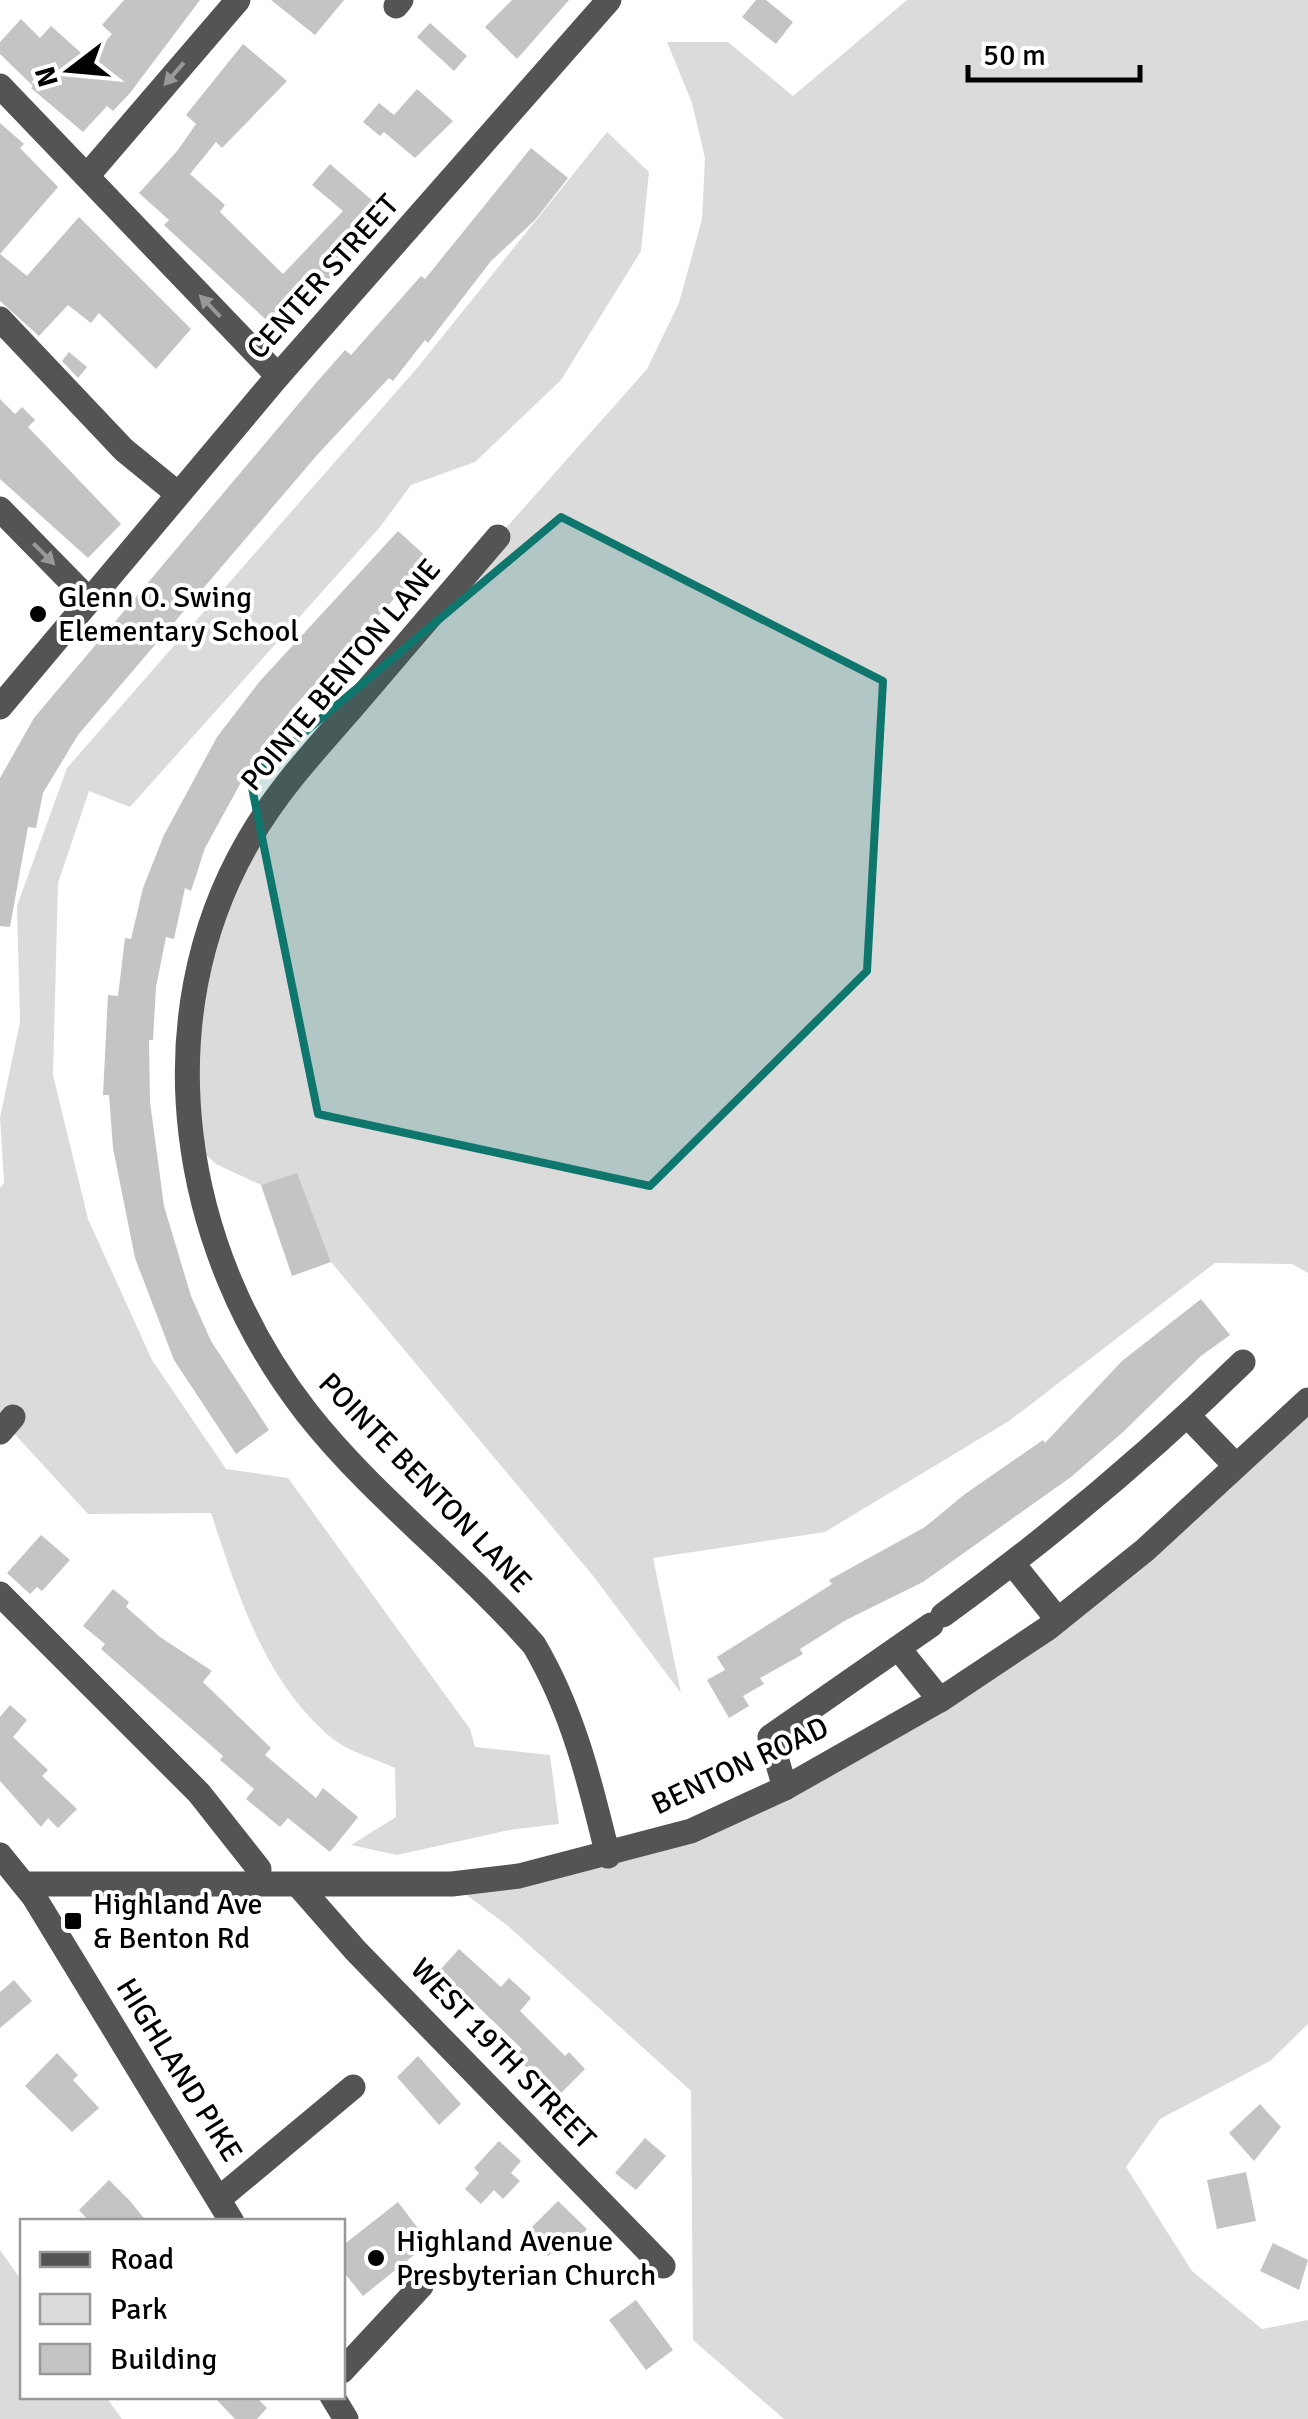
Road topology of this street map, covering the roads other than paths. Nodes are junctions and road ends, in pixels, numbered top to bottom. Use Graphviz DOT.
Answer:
graph roads {
  1 [pos="238,0"];
  2 [pos="609,0"];
  3 [pos="0,86"];
  4 [pos="87,176"];
  5 [pos="0,319"];
  6 [pos="278,376"];
  7 [pos="178,494"];
  8 [pos="0,509"];
  9 [pos="498,537"];
  10 [pos="88,599"];
  11 [pos="0,708"];
  12 [pos="1243,1362"];
  13 [pos="1308,1400"];
  14 [pos="1188,1416"];
  15 [pos="1236,1466"];
  16 [pos="1013,1564"];
  17 [pos="0,1594"];
  18 [pos="1058,1620"];
  19 [pos="899,1649"];
  20 [pos="940,1700"];
  21 [pos="784,1788"];
  22 [pos="0,1854"];
  23 [pos="608,1856"];
  24 [pos="259,1869"];
  25 [pos="24,1884"];
  26 [pos="299,1886"];
  27 [pos="352,2087"];
  28 [pos="226,2210"];
  29 [pos="662,2266"];
  30 [pos="421,2286"];
  31 [pos="345,2368"];
  1 -- 4 [label="street, one-way"];
  2 -- 6 [label="street, CENTER STREET"];
  3 -- 4 [label="street"];
  6 -- 4 [label="street, one-way"];
  5 -- 7 [label="street"];
  6 -- 7 [label="street, CENTER STREET"];
  7 -- 10 [label="street, CENTER STREET"];
  8 -- 10 [label="street, one-way"];
  9 -- 23 [label="street, POINTE BENTON LANE"];
  10 -- 11 [label="street, CENTER STREET"];
  12 -- 14 [label="street"];
  13 -- 15 [label="street, BENTON ROAD"];
  14 -- 15 [label="street"];
  14 -- 16 [label="street"];
  15 -- 18 [label="street, BENTON ROAD"];
  16 -- 18 [label="street"];
  16 -- 19 [label="street"];
  17 -- 24 [label="street"];
  18 -- 20 [label="street, BENTON ROAD"];
  19 -- 20 [label="street"];
  19 -- 21 [label="street"];
  20 -- 21 [label="street, BENTON ROAD"];
  21 -- 23 [label="street, BENTON ROAD"];
  22 -- 25 [label="street, HIGHLAND PIKE"];
  23 -- 26 [label="street, BENTON ROAD"];
  25 -- 26 [label="street, BENTON ROAD"];
  25 -- 28 [label="street, HIGHLAND PIKE"];
  26 -- 29 [label="street, WEST 19TH STREET"];
  27 -- 28 [label="street"];
  30 -- 31 [label="street"];
}
